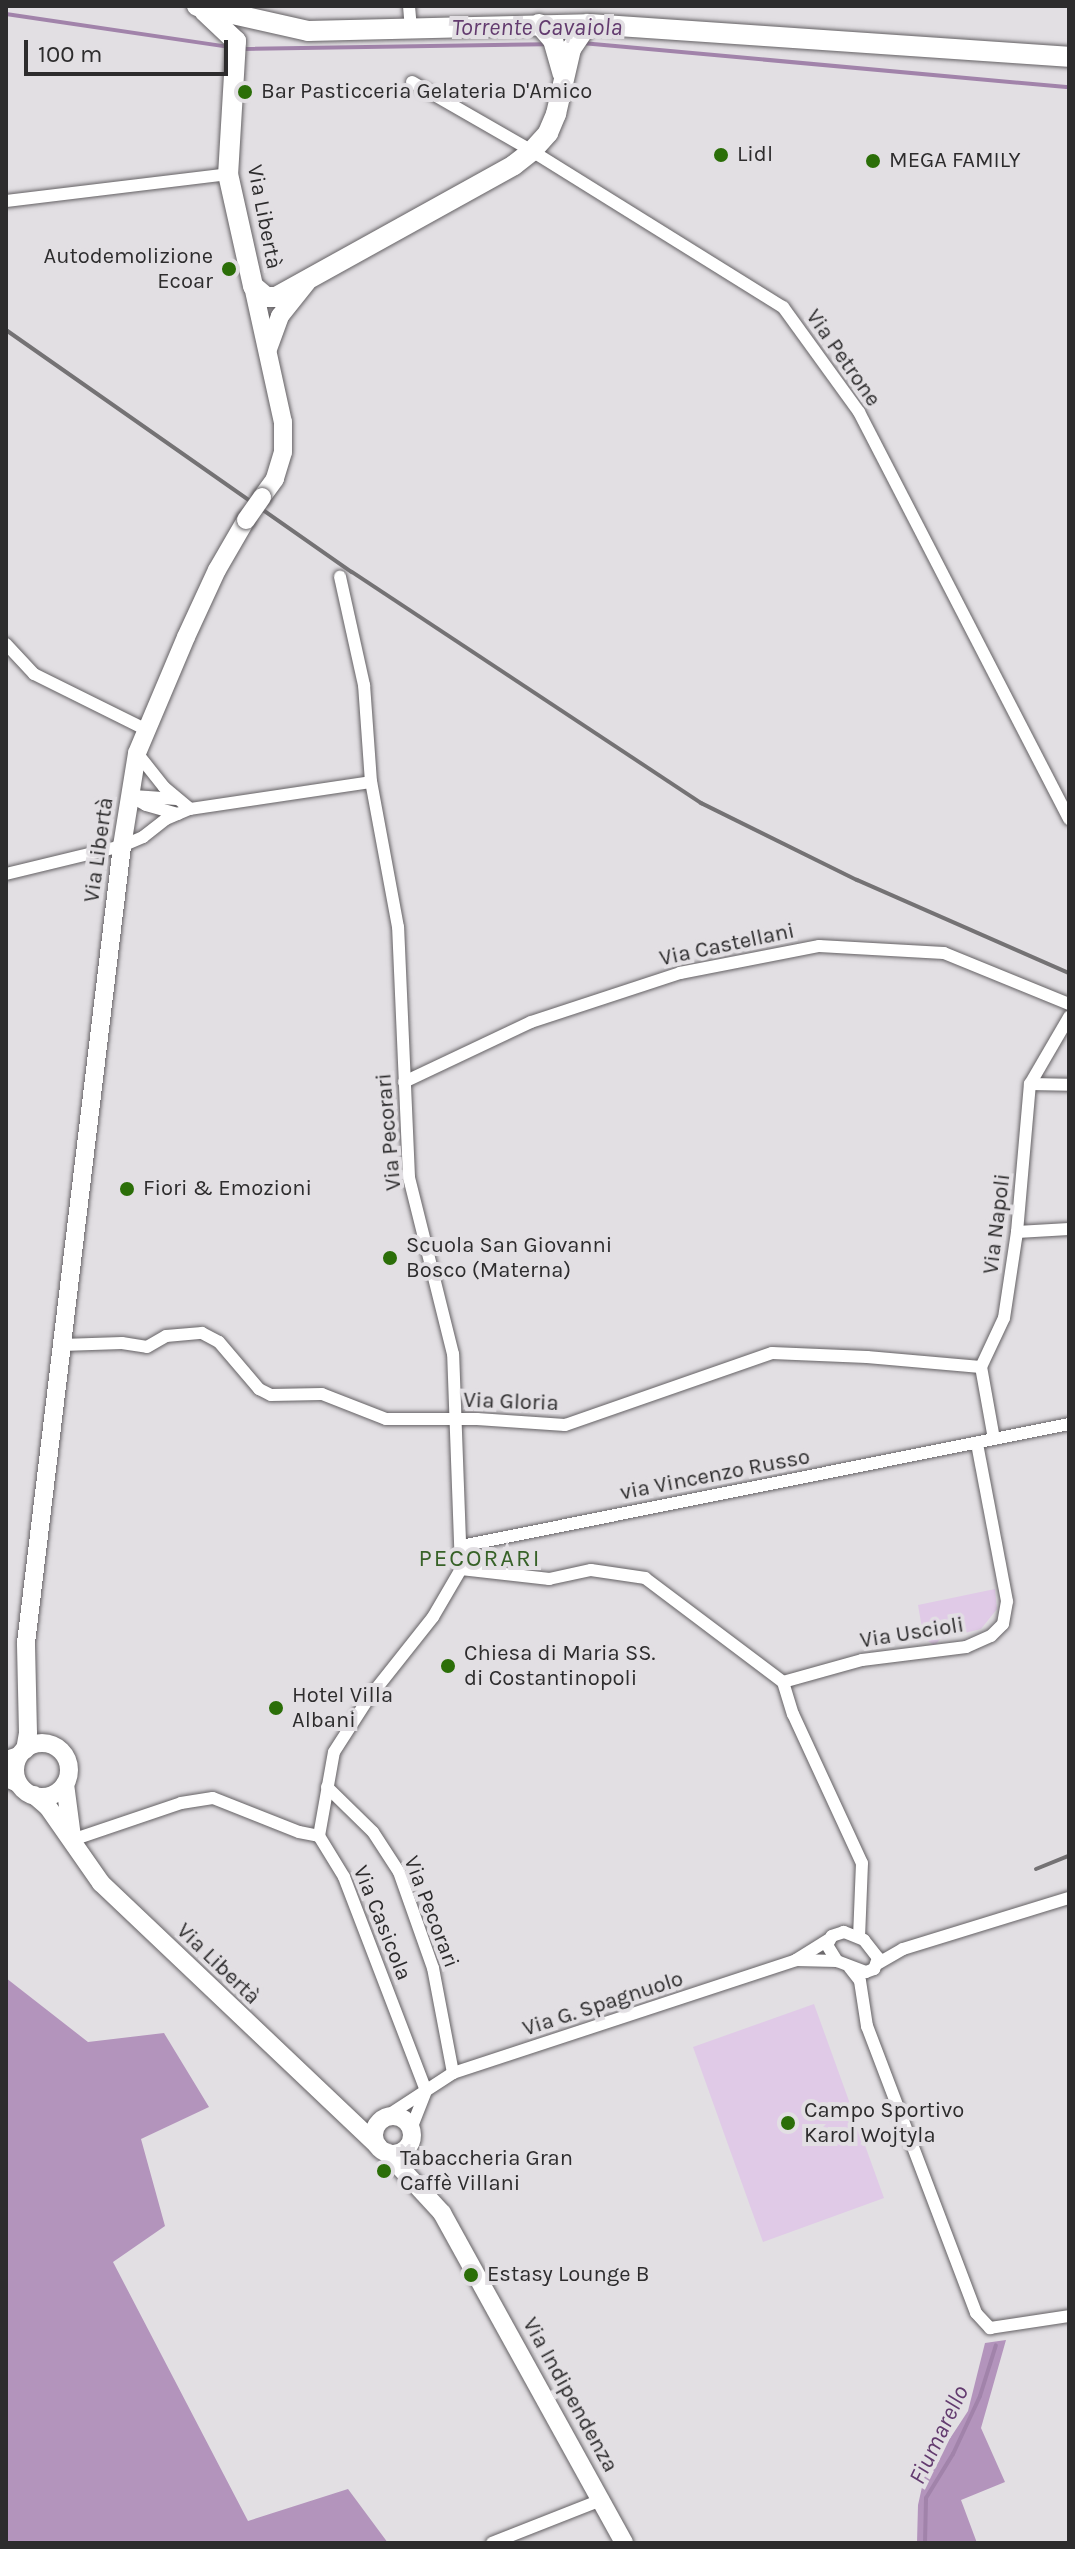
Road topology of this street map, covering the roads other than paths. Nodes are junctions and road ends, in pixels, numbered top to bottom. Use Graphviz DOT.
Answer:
graph roads {
  1 [pos="197,6"];
  2 [pos="409,6"];
  3 [pos="272,16"];
  4 [pos="539,24"];
  5 [pos="588,24"];
  6 [pos="411,28"];
  7 [pos="236,41"];
  8 [pos="1069,57"];
  9 [pos="564,78"];
  10 [pos="412,82"];
  11 [pos="537,147"];
  12 [pos="228,174"];
  13 [pos="6,201"];
  14 [pos="313,275"];
  15 [pos="253,286"];
  16 [pos="267,352"];
  17 [pos="340,577"];
  18 [pos="6,644"];
  19 [pos="145,729"];
  20 [pos="137,753"];
  21 [pos="371,782"];
  22 [pos="130,796"];
  23 [pos="177,799"];
  24 [pos="184,812"];
  25 [pos="1069,819"];
  26 [pos="122,846"];
  27 [pos="6,874"];
  28 [pos="1069,1004"];
  29 [pos="1069,1017"];
  30 [pos="404,1082"];
  31 [pos="1030,1084"];
  32 [pos="1069,1085"];
  33 [pos="1069,1229"];
  34 [pos="1017,1232"];
  35 [pos="62,1345"];
  36 [pos="981,1367"];
  37 [pos="453,1419"];
  38 [pos="1069,1424"];
  39 [pos="994,1439"];
  40 [pos="977,1443"];
  41 [pos="461,1546"];
  42 [pos="461,1569"];
  43 [pos="783,1682"];
  44 [pos="28,1702"];
  45 [pos="58,1747"];
  46 [pos="17,1754"];
  47 [pos="65,1784"];
  48 [pos="20,1786"];
  49 [pos="327,1787"];
  50 [pos="319,1836"];
  51 [pos="72,1840"];
  52 [pos="1069,1898"];
  53 [pos="859,1937"];
  54 [pos="829,1939"];
  55 [pos="872,1946"];
  56 [pos="903,1949"];
  57 [pos="796,1960"];
  58 [pos="837,1961"];
  59 [pos="875,1967"];
  60 [pos="850,1968"];
  61 [pos="862,1988"];
  62 [pos="453,2073"];
  63 [pos="426,2091"];
  64 [pos="341,2113"];
  65 [pos="384,2118"];
  66 [pos="411,2135"];
  67 [pos="382,2149"];
  68 [pos="423,2189"];
  69 [pos="1069,2316"];
  70 [pos="601,2500"];
  71 [pos="492,2543"];
  72 [pos="624,2543"];
  1 -- 3 [label="main road"];
  1 -- 7 [label="main road"];
  2 -- 6 [label="street"];
  3 -- 6 [label="main road"];
  3 -- 7 [label="main road"];
  4 -- 5 [label="main road"];
  4 -- 6 [label="main road"];
  4 -- 9 [label="main road"];
  5 -- 8 [label="main road"];
  5 -- 9 [label="main road"];
  7 -- 12 [label="main road, Via Libertà"];
  9 -- 11 [label="main road"];
  10 -- 11 [label="street, Via Petrone"];
  11 -- 14 [label="main road"];
  11 -- 25 [label="street, Via Petrone"];
  12 -- 13 [label="street"];
  12 -- 15 [label="main road, Via Libertà"];
  14 -- 15 [label="main road"];
  14 -- 16 [label="main road"];
  15 -- 16 [label="main road, Via Libertà"];
  16 -- 19 [label="main road, Via Libertà, bridge"];
  17 -- 21 [label="street, Via Pecorari"];
  18 -- 19 [label="street"];
  19 -- 20 [label="main road, Via Libertà"];
  20 -- 22 [label="main road, Via Libertà"];
  20 -- 23 [label="street"];
  21 -- 24 [label="street"];
  21 -- 30 [label="street, Via Pecorari"];
  22 -- 23 [label="street"];
  22 -- 24 [label="street"];
  22 -- 26 [label="main road, Via Libertà"];
  23 -- 24 [label="street"];
  24 -- 26 [label="street"];
  26 -- 27 [label="street"];
  26 -- 35 [label="main road, Via Libertà"];
  28 -- 30 [label="street, Via Castellani"];
  29 -- 31 [label="street, Via Napoli"];
  30 -- 37 [label="street, Via Pecorari"];
  31 -- 32 [label="street"];
  31 -- 34 [label="street, Via Napoli"];
  33 -- 34 [label="street"];
  34 -- 36 [label="street, Via Napoli"];
  35 -- 37 [label="street, Via Gloria"];
  35 -- 44 [label="main road, Via Libertà"];
  36 -- 37 [label="street, Via Gloria"];
  36 -- 39 [label="street"];
  37 -- 41 [label="street, Via Pecorari"];
  38 -- 39 [label="street"];
  39 -- 40 [label="street"];
  40 -- 41 [label="street, via Vincenzo Russo"];
  40 -- 43 [label="street, Via Uscioli"];
  41 -- 42 [label="street, Via Pecorari"];
  42 -- 43 [label="street"];
  42 -- 49 [label="street"];
  43 -- 53 [label="street"];
  44 -- 45 [label="main road"];
  44 -- 46 [label="main road, Via Libertà"];
  45 -- 46 [label="main road"];
  45 -- 47 [label="main road"];
  46 -- 48 [label="main road"];
  47 -- 48 [label="main road"];
  47 -- 51 [label="main road"];
  48 -- 51 [label="main road, Via Libertà"];
  49 -- 50 [label="street"];
  49 -- 62 [label="street, Via Pecorari"];
  50 -- 51 [label="street"];
  50 -- 63 [label="street, Via Casicola"];
  51 -- 64 [label="main road, Via Libertà"];
  52 -- 56 [label="street"];
  53 -- 54 [label="street"];
  53 -- 55 [label="street"];
  54 -- 57 [label="street, Via G. Spagnuolo"];
  54 -- 58 [label="street"];
  55 -- 56 [label="street"];
  55 -- 59 [label="street"];
  56 -- 59 [label="street"];
  57 -- 58 [label="street, Via G. Spagnuolo"];
  57 -- 62 [label="street, Via G. Spagnuolo"];
  58 -- 60 [label="street"];
  59 -- 60 [label="street"];
  59 -- 61 [label="street"];
  60 -- 61 [label="street"];
  61 -- 69 [label="street"];
  62 -- 63 [label="street, Via G. Spagnuolo"];
  63 -- 65 [label="street, Via G. Spagnuolo"];
  63 -- 66 [label="street"];
  64 -- 65 [label="main road"];
  64 -- 67 [label="main road, Via Libertà"];
  65 -- 66 [label="main road"];
  65 -- 67 [label="main road"];
  66 -- 67 [label="main road"];
  66 -- 68 [label="main road"];
  67 -- 68 [label="main road, Via Libertà"];
  68 -- 70 [label="main road, Via Indipendenza"];
  70 -- 71 [label="street"];
  70 -- 72 [label="main road, Via Indipendenza"];
}
